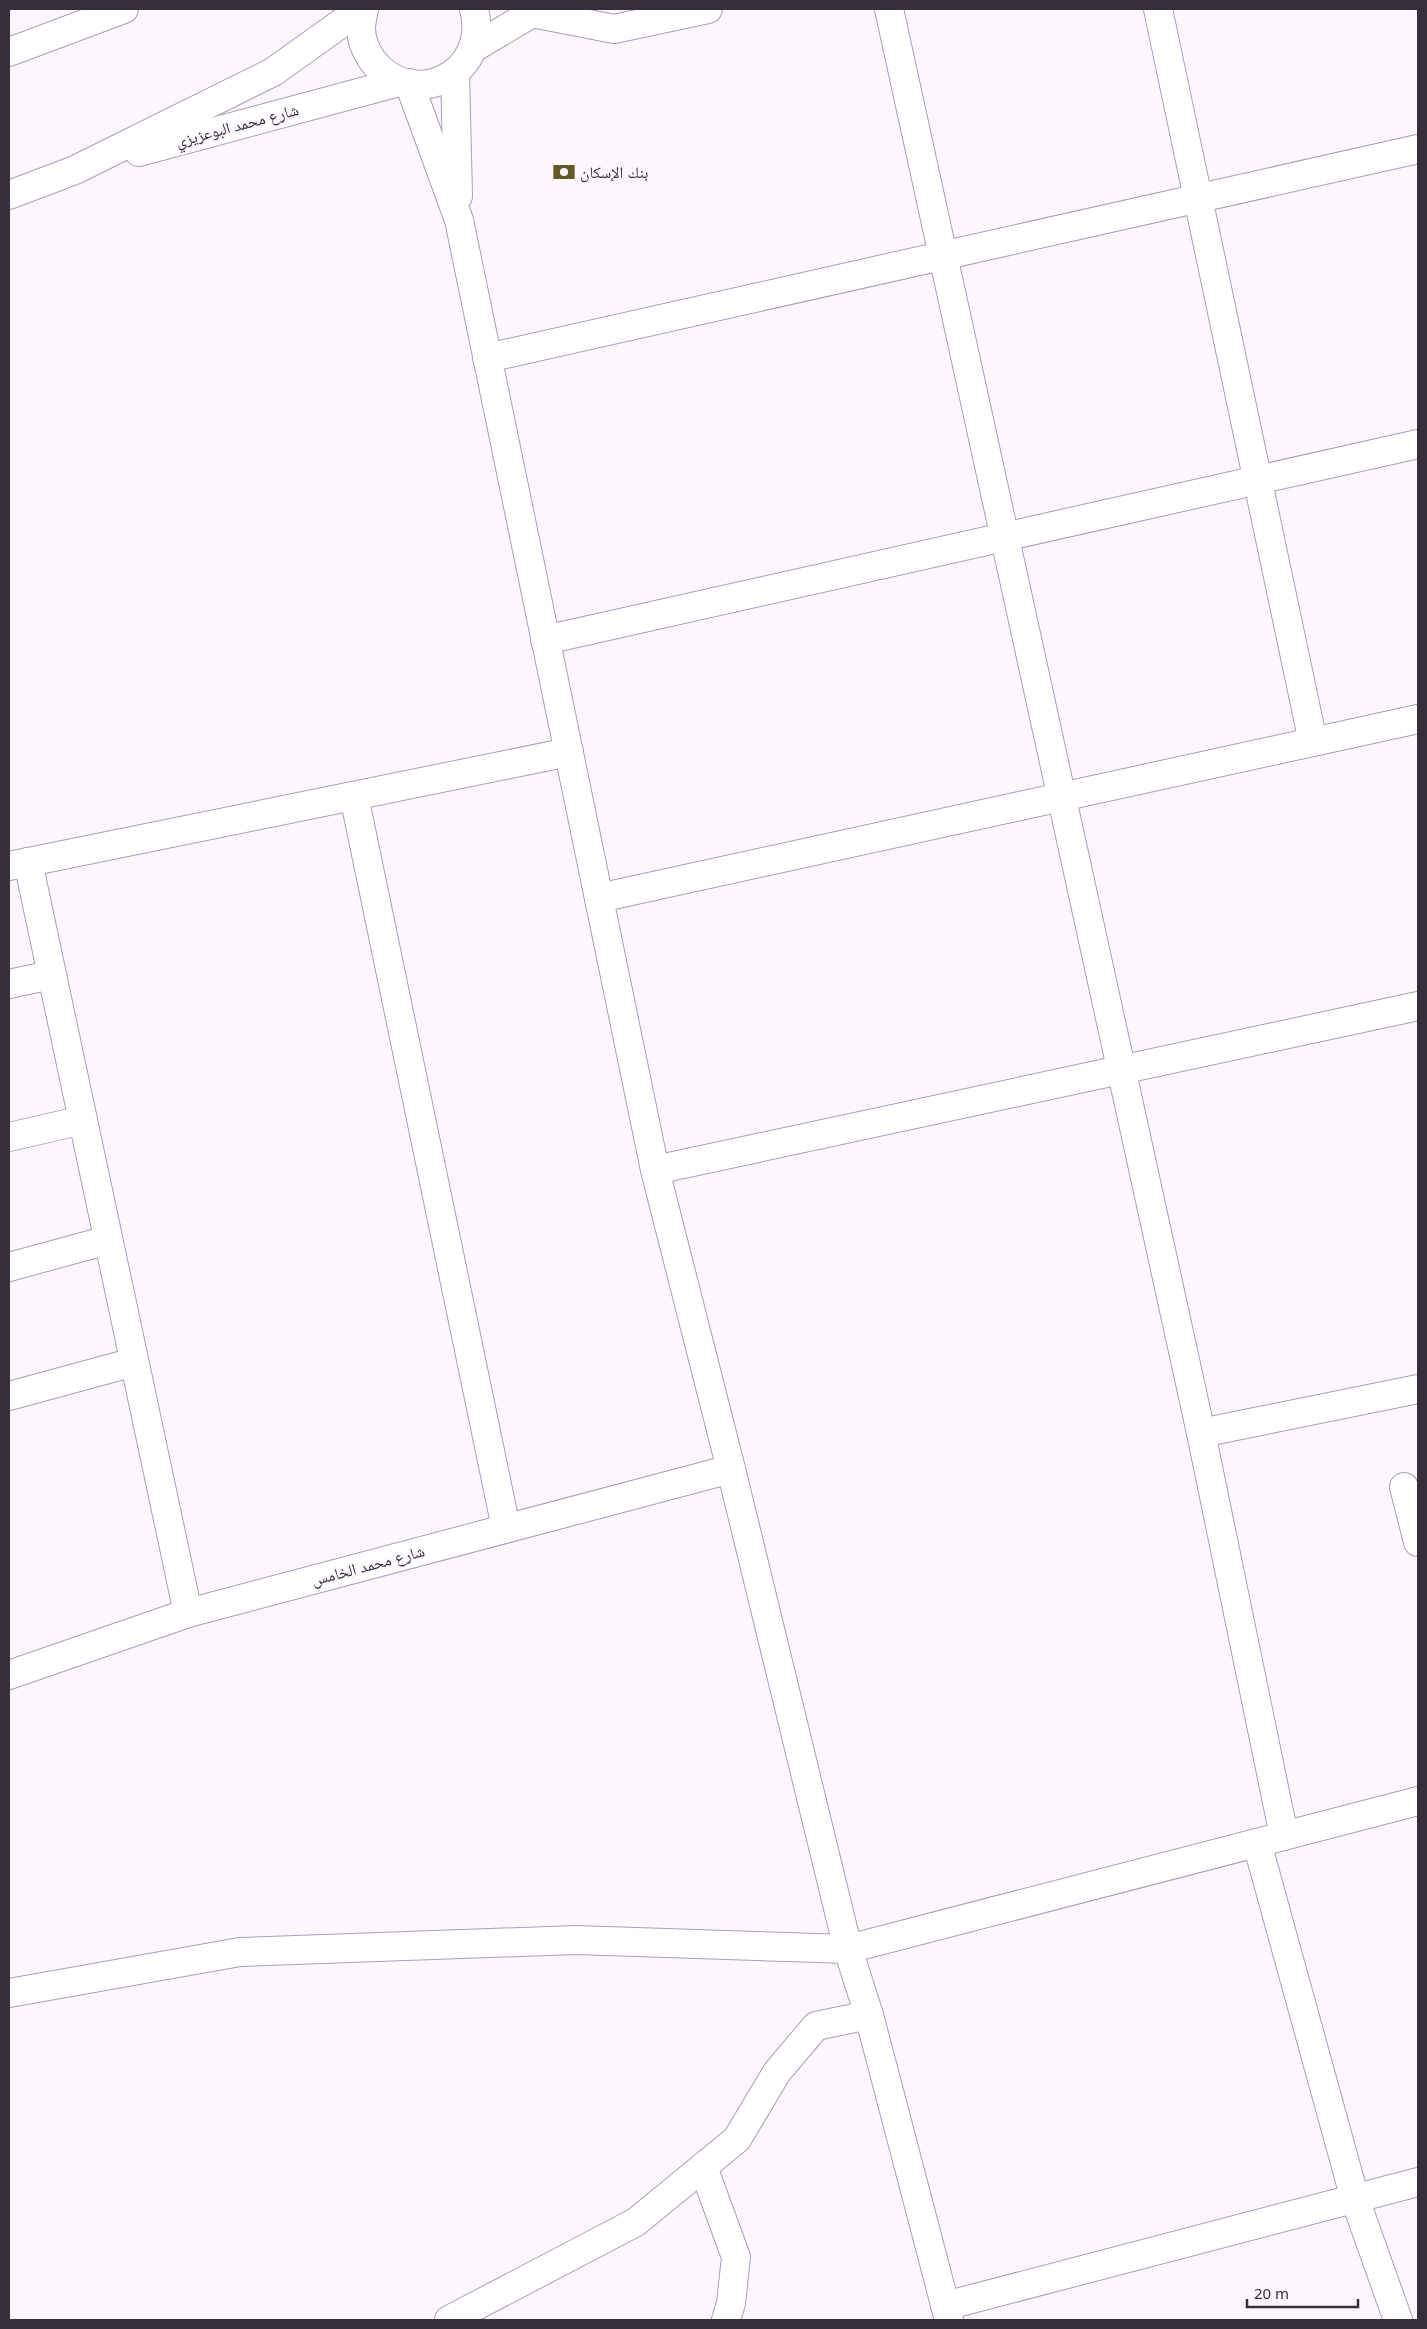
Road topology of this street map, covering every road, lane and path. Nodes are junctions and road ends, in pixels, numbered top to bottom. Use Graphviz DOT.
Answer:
graph roads {
  1 [pos="124,9"];
  2 [pos="363,9"];
  3 [pos="474,9"];
  4 [pos="708,9"];
  5 [pos="889,9"];
  6 [pos="1158,9"];
  7 [pos="536,11"];
  8 [pos="475,47"];
  9 [pos="9,52"];
  10 [pos="455,72"];
  11 [pos="404,83"];
  12 [pos="1418,149"];
  13 [pos="75,170"];
  14 [pos="9,195"];
  15 [pos="1198,198"];
  16 [pos="459,220"];
  17 [pos="943,255"];
  18 [pos="487,358"];
  19 [pos="1418,444"];
  20 [pos="1258,480"];
  21 [pos="1005,536"];
  22 [pos="545,640"];
  23 [pos="1418,719"];
  24 [pos="1313,742"];
  25 [pos="569,752"];
  26 [pos="354,796"];
  27 [pos="1062,797"];
  28 [pos="18,864"];
  29 [pos="599,898"];
  30 [pos="52,975"];
  31 [pos="9,984"];
  32 [pos="1418,1006"];
  33 [pos="1121,1070"];
  34 [pos="82,1120"];
  35 [pos="9,1137"];
  36 [pos="655,1170"];
  37 [pos="108,1240"];
  38 [pos="9,1267"];
  39 [pos="134,1362"];
  40 [pos="1418,1388"];
  41 [pos="9,1396"];
  42 [pos="1201,1433"];
  43 [pos="730,1468"];
  44 [pos="1404,1487"];
  45 [pos="506,1528"];
  46 [pos="1418,1542"];
  47 [pos="188,1613"];
  48 [pos="9,1675"];
  49 [pos="1418,1801"];
  50 [pos="1284,1836"];
  51 [pos="1257,1843"];
  52 [pos="848,1949"];
  53 [pos="9,1993"];
  54 [pos="869,2015"];
  55 [pos="702,2167"];
  56 [pos="1418,2182"];
  57 [pos="1355,2199"];
  58 [pos="947,2313"];
  59 [pos="449,2320"];
  60 [pos="726,2320"];
  61 [pos="1398,2320"];
  1 -- 9 [label="street"];
  2 -- 11 [label="street"];
  2 -- 13 [label="street, شارع محمد البوعزيزي"];
  3 -- 8 [label="street"];
  4 -- 7 [label="street"];
  5 -- 17 [label="street"];
  6 -- 15 [label="street"];
  7 -- 8 [label="street"];
  8 -- 10 [label="street"];
  10 -- 11 [label="street, شارع محمد البوعزيزي"];
  10 -- 16 [label="street"];
  11 -- 13 [label="street, شارع محمد البوعزيزي"];
  11 -- 16 [label="street"];
  12 -- 15 [label="street"];
  13 -- 14 [label="street, شارع محمد البوعزيزي"];
  15 -- 17 [label="street"];
  15 -- 20 [label="street"];
  16 -- 18 [label="street"];
  17 -- 18 [label="street"];
  17 -- 21 [label="street"];
  18 -- 22 [label="street"];
  19 -- 20 [label="street"];
  20 -- 21 [label="street"];
  20 -- 24 [label="street"];
  21 -- 22 [label="street"];
  21 -- 27 [label="street"];
  22 -- 25 [label="street"];
  23 -- 24 [label="street"];
  24 -- 27 [label="street"];
  25 -- 26 [label="street"];
  25 -- 29 [label="street"];
  26 -- 28 [label="street"];
  26 -- 45 [label="street"];
  27 -- 29 [label="street"];
  27 -- 33 [label="street"];
  28 -- 30 [label="street"];
  29 -- 36 [label="street"];
  30 -- 31 [label="street"];
  30 -- 34 [label="street"];
  32 -- 33 [label="street"];
  33 -- 36 [label="street"];
  33 -- 42 [label="street"];
  34 -- 35 [label="street"];
  34 -- 37 [label="street"];
  36 -- 43 [label="street"];
  37 -- 38 [label="street"];
  37 -- 39 [label="street"];
  39 -- 41 [label="street"];
  39 -- 47 [label="street"];
  40 -- 42 [label="street"];
  42 -- 50 [label="street"];
  43 -- 45 [label="street, شارع محمد الخامس"];
  43 -- 52 [label="street"];
  44 -- 46 [label="street"];
  45 -- 47 [label="street, شارع محمد الخامس"];
  47 -- 48 [label="street, شارع محمد الخامس"];
  49 -- 50 [label="street"];
  50 -- 51 [label="street"];
  51 -- 52 [label="street"];
  51 -- 57 [label="street"];
  52 -- 53 [label="street"];
  52 -- 54 [label="street"];
  54 -- 55 [label="street"];
  54 -- 58 [label="street"];
  55 -- 59 [label="street"];
  55 -- 60 [label="street"];
  56 -- 57 [label="street"];
  57 -- 58 [label="street"];
  57 -- 61 [label="street"];
}
